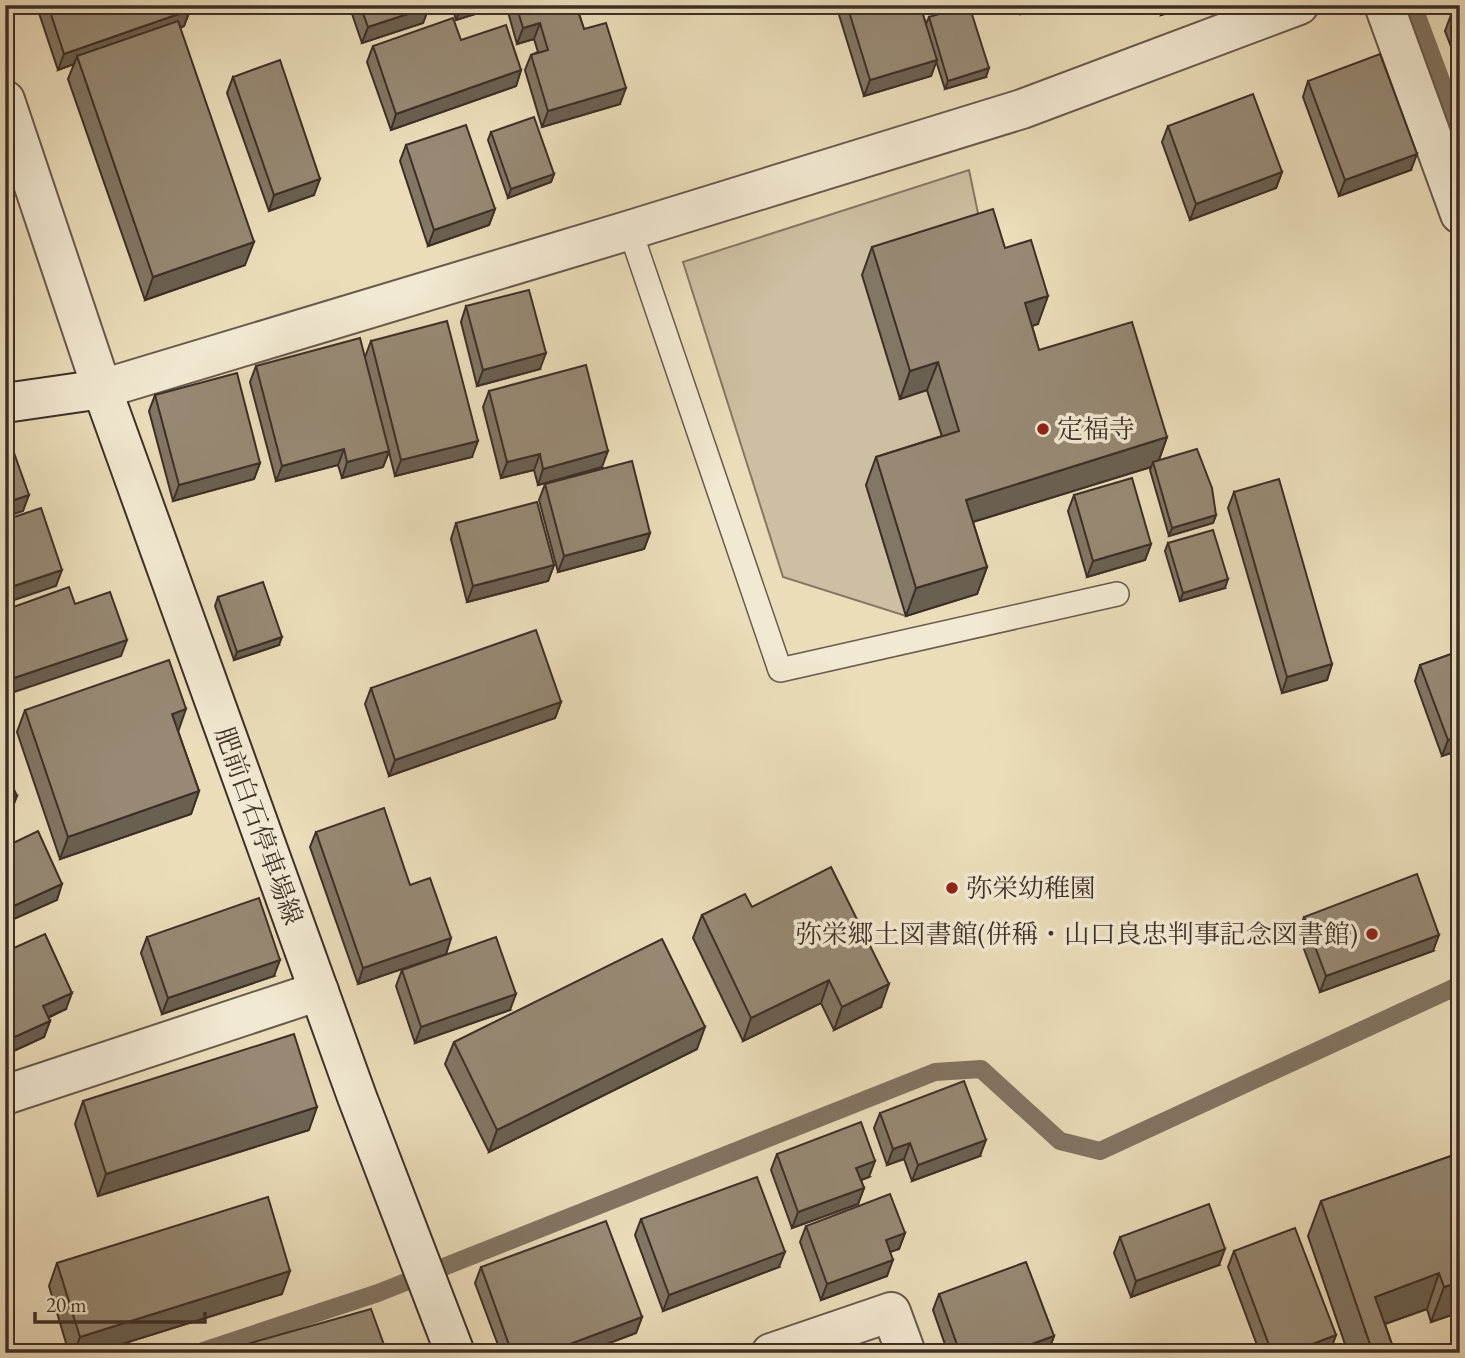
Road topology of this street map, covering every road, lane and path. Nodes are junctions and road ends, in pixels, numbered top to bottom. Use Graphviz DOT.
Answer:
graph roads {
  1 [pos="1299,5"];
  2 [pos="1384,5"];
  3 [pos="5,100"];
  4 [pos="1460,214"];
  5 [pos="630,230"];
  6 [pos="102,389"];
  7 [pos="5,403"];
  8 [pos="1117,594"];
  9 [pos="319,991"];
  10 [pos="5,1095"];
  11 [pos="455,1353"];
  12 [pos="771,1353"];
  13 [pos="906,1353"];
  1 -- 5 [label="street"];
  2 -- 4 [label="street"];
  3 -- 6 [label="street, 肥前白石停車場線"];
  5 -- 6 [label="street"];
  5 -- 8 [label="lane"];
  6 -- 7 [label="street"];
  6 -- 9 [label="street, 肥前白石停車場線"];
  9 -- 10 [label="street"];
  9 -- 11 [label="street, 肥前白石停車場線"];
  12 -- 13 [label="street"];
}
